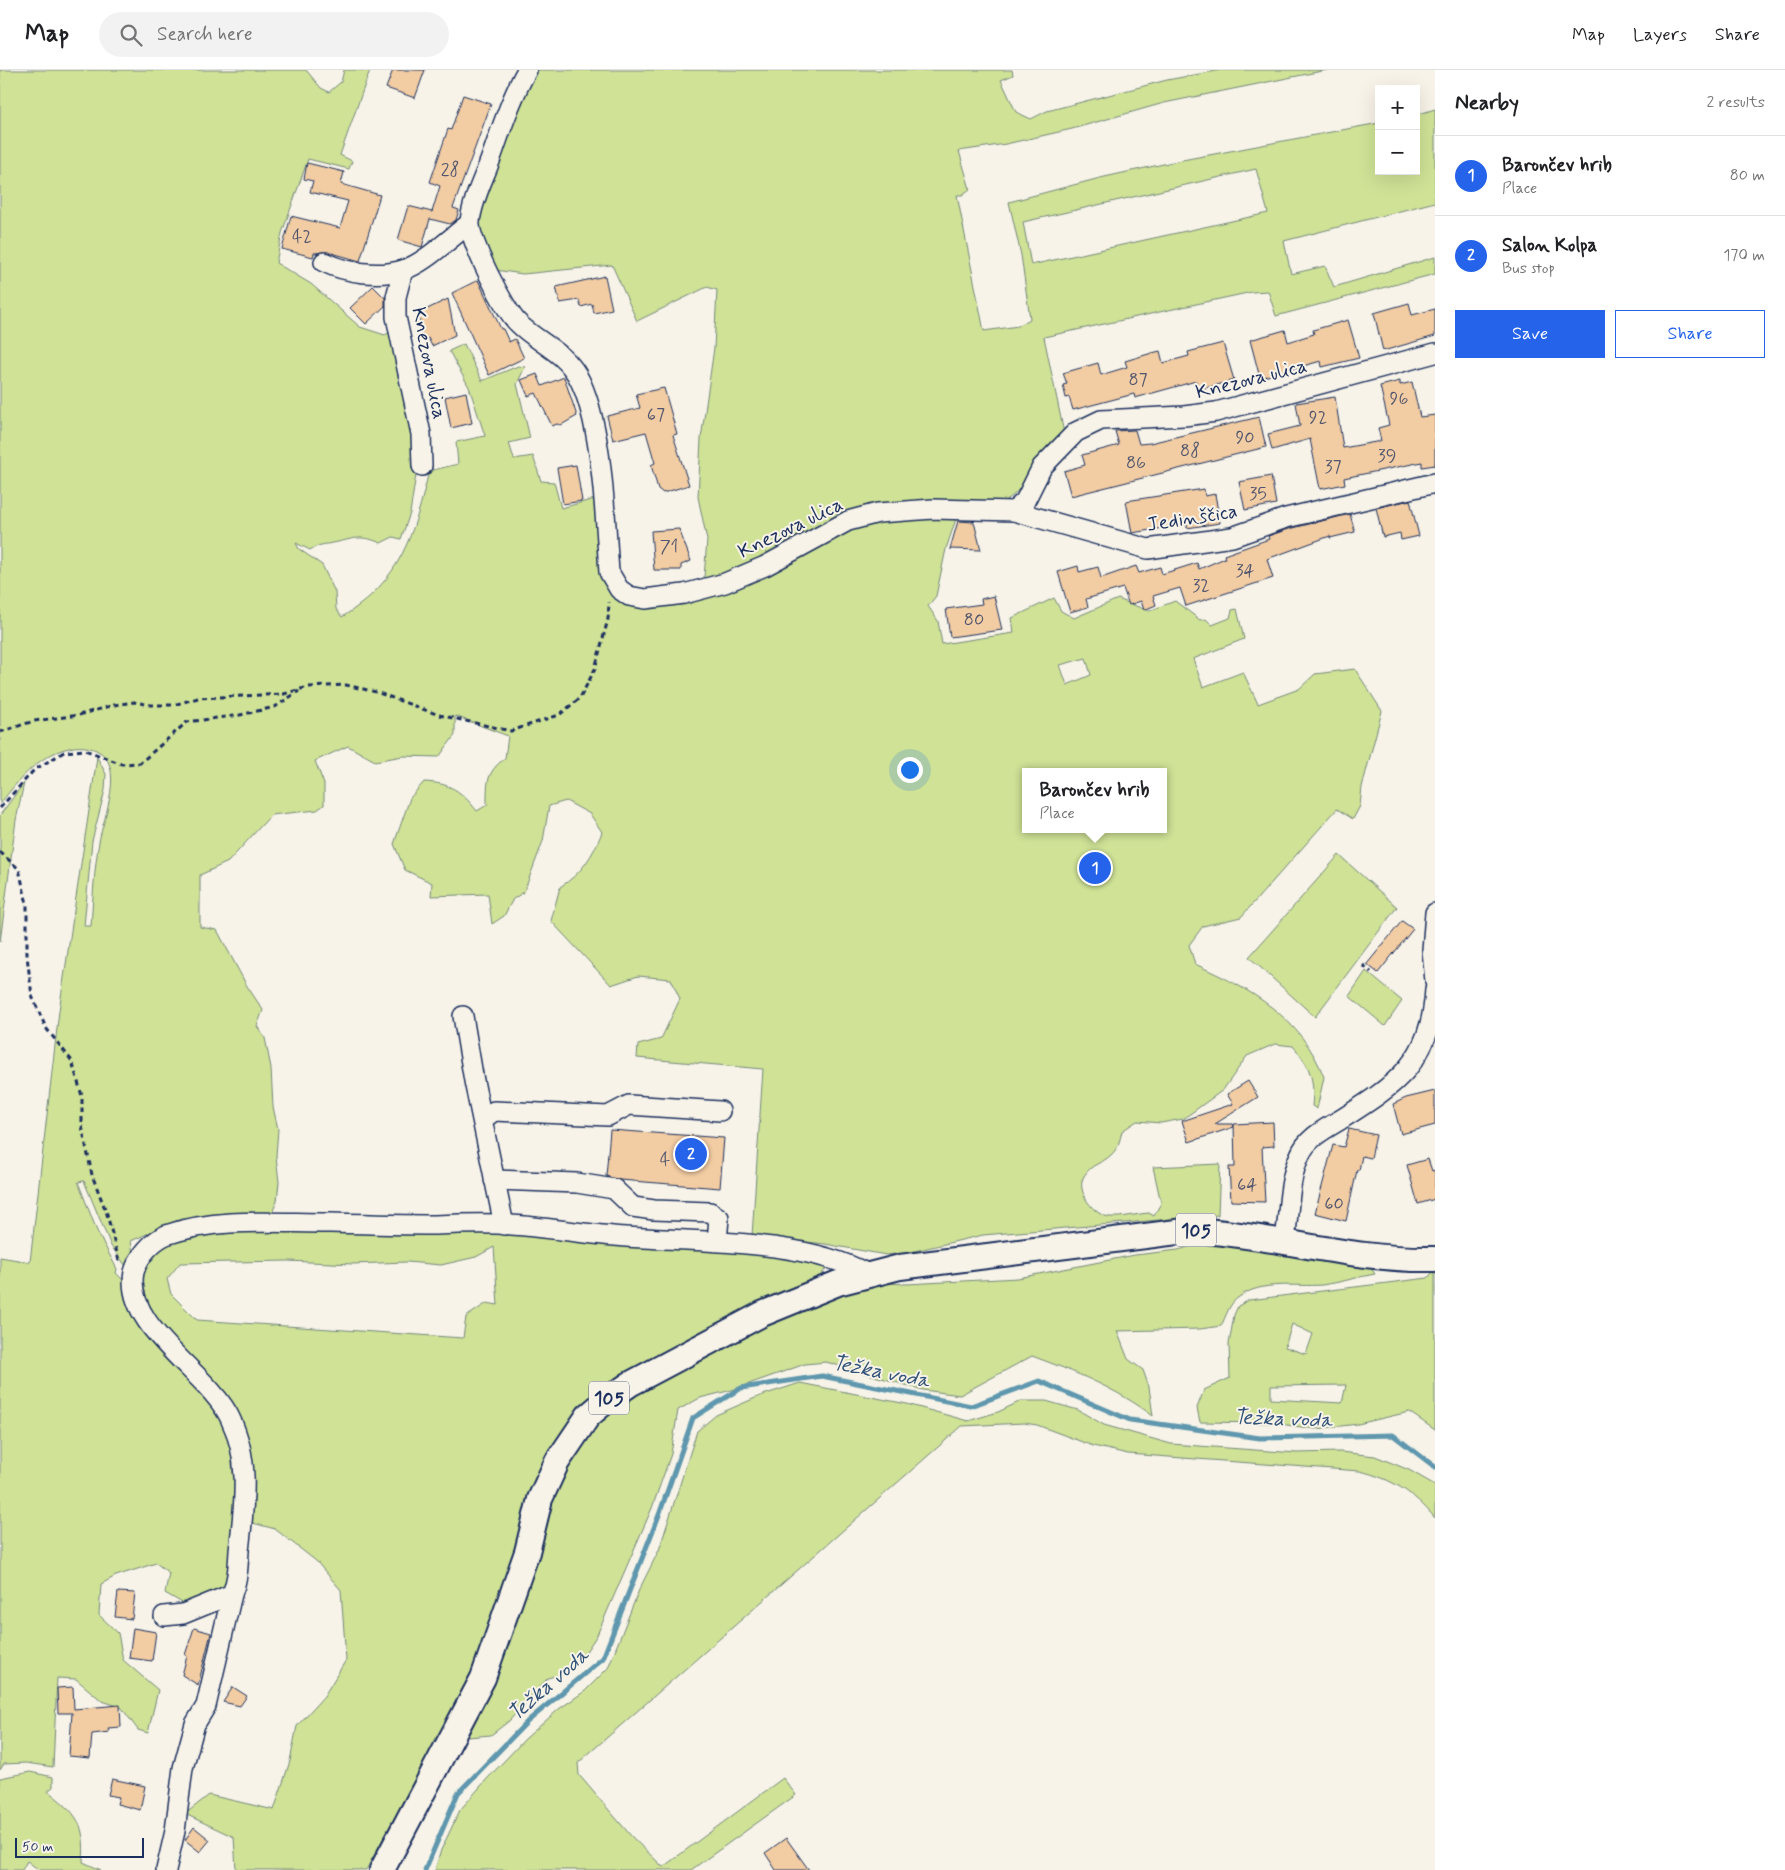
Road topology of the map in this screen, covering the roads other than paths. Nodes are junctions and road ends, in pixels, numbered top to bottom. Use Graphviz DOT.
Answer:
graph roads {
  1 [pos="527,70"];
  2 [pos="469,224"];
  3 [pos="324,262"];
  4 [pos="404,270"];
  5 [pos="1435,353"];
  6 [pos="422,466"];
  7 [pos="1435,483"];
  8 [pos="1014,511"];
  9 [pos="1435,913"];
  10 [pos="1435,981"];
  11 [pos="1435,989"];
  12 [pos="463,1016"];
  13 [pos="1430,1046"];
  14 [pos="720,1111"];
  15 [pos="483,1119"];
  16 [pos="494,1180"];
  17 [pos="504,1225"];
  18 [pos="716,1241"];
  19 [pos="1285,1241"];
  20 [pos="1435,1258"];
  21 [pos="868,1274"];
  22 [pos="232,1594"];
  23 [pos="164,1616"];
  24 [pos="166,1870"];
  25 [pos="382,1870"];
  1 -- 2 [label="street"];
  2 -- 4 [label="street"];
  2 -- 8 [label="street, Knezova ulica"];
  3 -- 4 [label="street"];
  4 -- 6 [label="street, Knezova ulica"];
  5 -- 8 [label="street, Knezova ulica"];
  7 -- 8 [label="street, Jedinščica"];
  9 -- 10 [label="street"];
  11 -- 13 [label="street"];
  12 -- 15 [label="street"];
  13 -- 19 [label="street"];
  14 -- 15 [label="street"];
  15 -- 16 [label="street"];
  16 -- 17 [label="street"];
  16 -- 18 [label="street"];
  17 -- 18 [label="street"];
  17 -- 22 [label="street"];
  18 -- 21 [label="street"];
  19 -- 20 [label="main road, 105"];
  19 -- 21 [label="main road, 105"];
  21 -- 25 [label="main road, 105"];
  22 -- 23 [label="street"];
  22 -- 24 [label="street"];
}
